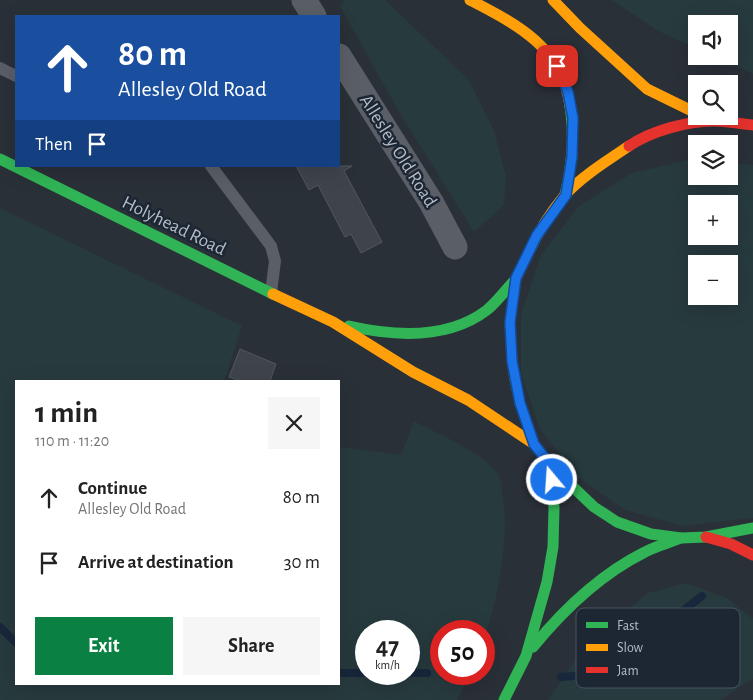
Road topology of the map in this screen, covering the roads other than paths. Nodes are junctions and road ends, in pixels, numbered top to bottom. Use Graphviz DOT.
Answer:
graph roads {
  1 [pos="304,0"];
  2 [pos="470,0"];
  3 [pos="553,0"];
  4 [pos="313,15"];
  5 [pos="340,58"];
  6 [pos="0,68"];
  7 [pos="15,76"];
  8 [pos="688,109"];
  9 [pos="688,123"];
  10 [pos="738,123"];
  11 [pos="753,125"];
  12 [pos="0,159"];
  13 [pos="15,166"];
  14 [pos="16,167"];
  15 [pos="212,167"];
  16 [pos="566,195"];
  17 [pos="455,247"];
  18 [pos="516,278"];
  19 [pos="272,293"];
  20 [pos="333,322"];
  21 [pos="534,444"];
  22 [pos="551,466"];
  23 [pos="753,528"];
  24 [pos="706,537"];
  25 [pos="681,538"];
  26 [pos="753,555"];
  27 [pos="526,656"];
  28 [pos="504,700"];
  1 -- 4 [label="street"];
  2 -- 16 [label="main road"];
  3 -- 8 [label="main road"];
  5 -- 17 [label="street, Allesley Old Road"];
  6 -- 7 [label="lane"];
  9 -- 16 [label="main road"];
  10 -- 11 [label="main road"];
  12 -- 13 [label="main road, Holyhead Road"];
  14 -- 19 [label="main road, Holyhead Road"];
  15 -- 19 [label="lane"];
  16 -- 18 [label="main road"];
  18 -- 20 [label="main road, Holyhead Road"];
  18 -- 21 [label="main road"];
  19 -- 20 [label="main road, Holyhead Road"];
  20 -- 21 [label="main road, Holyhead Road"];
  21 -- 22 [label="main road"];
  22 -- 25 [label="main road"];
  22 -- 27 [label="main road"];
  23 -- 24 [label="main road"];
  24 -- 25 [label="main road"];
  24 -- 26 [label="main road"];
  25 -- 27 [label="main road"];
  27 -- 28 [label="main road"];
}
